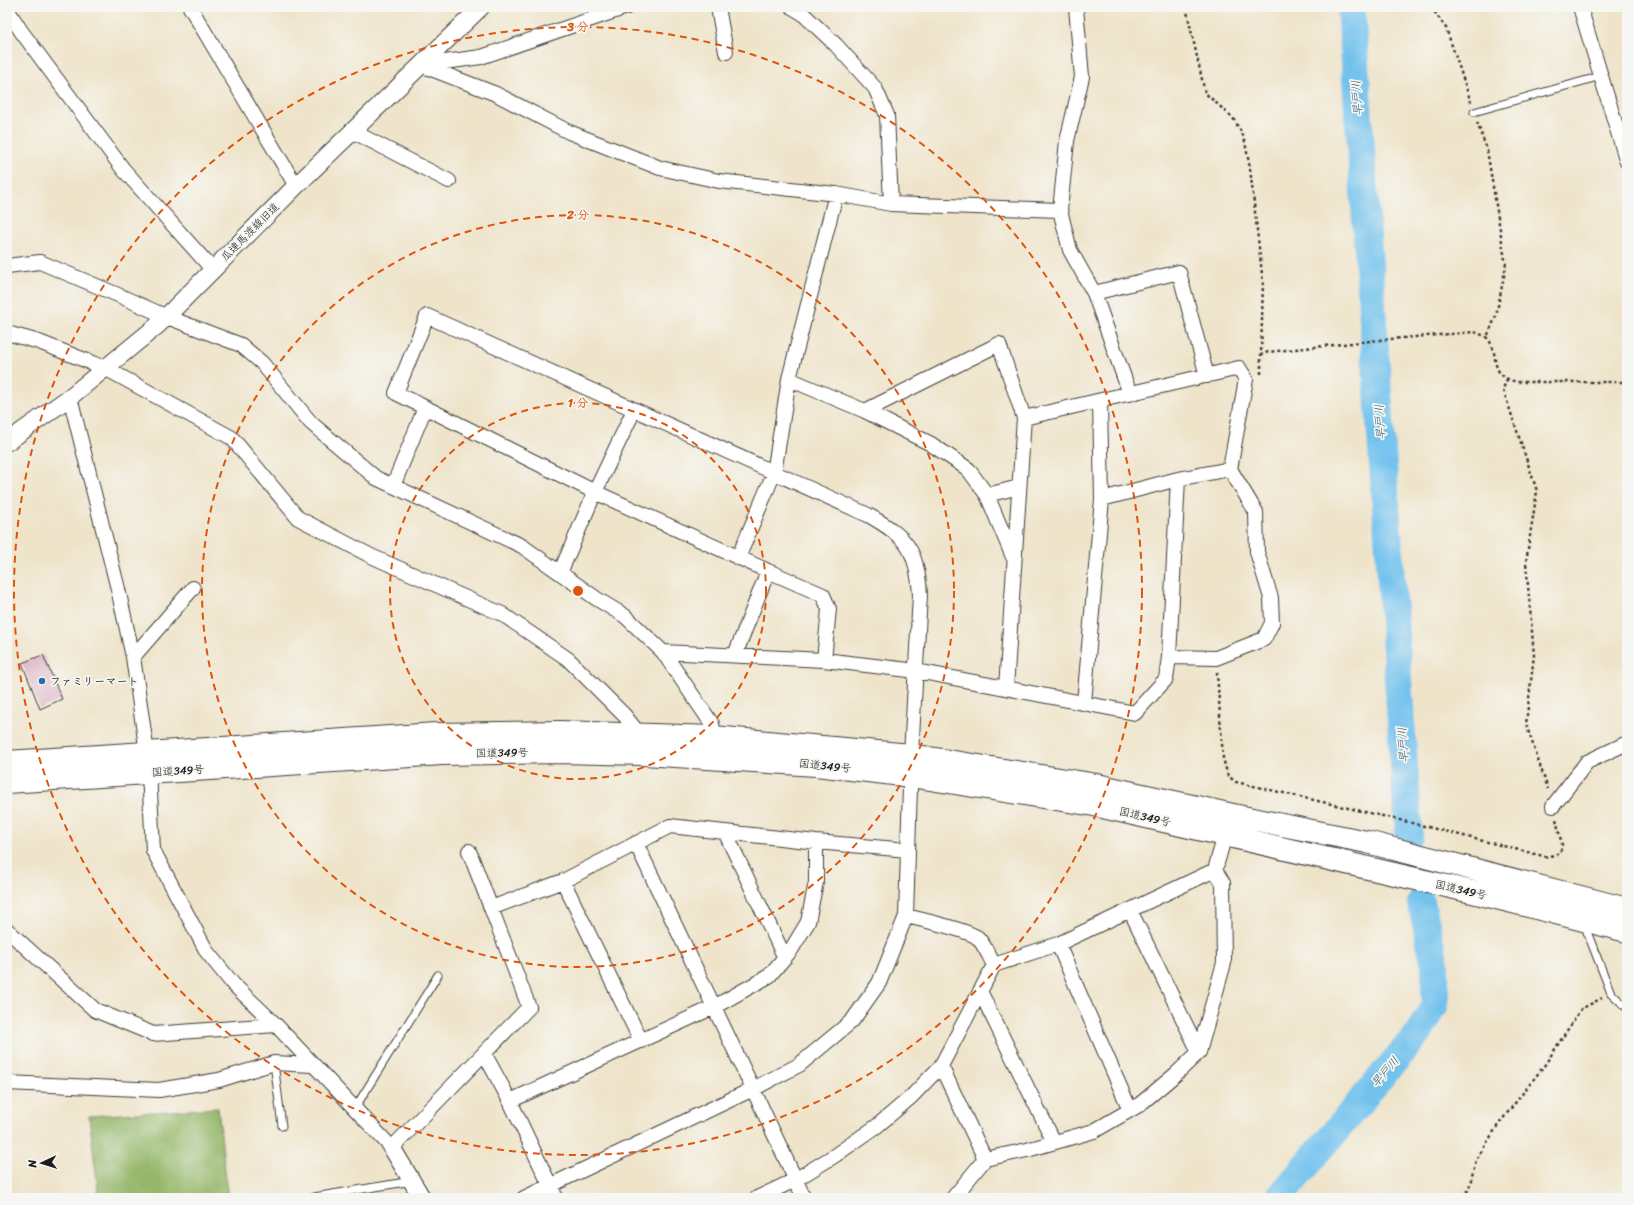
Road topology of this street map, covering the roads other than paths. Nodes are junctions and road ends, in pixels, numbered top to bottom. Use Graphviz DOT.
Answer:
graph roads {
  1 [pos="190,7"];
  2 [pos="480,7"];
  3 [pos="626,7"];
  4 [pos="718,7"];
  5 [pos="792,7"];
  6 [pos="1076,7"];
  7 [pos="1580,7"];
  8 [pos="7,9"];
  9 [pos="726,52"];
  10 [pos="421,65"];
  11 [pos="1601,76"];
  12 [pos="1474,112"];
  13 [pos="352,132"];
  14 [pos="1627,162"];
  15 [pos="449,181"];
  16 [pos="296,186"];
  17 [pos="836,194"];
  18 [pos="891,204"];
  19 [pos="1060,210"];
  20 [pos="7,266"];
  21 [pos="213,270"];
  22 [pos="1094,293"];
  23 [pos="167,317"];
  24 [pos="7,333"];
  25 [pos="105,368"];
  26 [pos="1207,376"];
  27 [pos="789,379"];
  28 [pos="1130,394"];
  29 [pos="70,397"];
  30 [pos="1100,402"];
  31 [pos="425,408"];
  32 [pos="634,410"];
  33 [pos="865,411"];
  34 [pos="1024,418"];
  35 [pos="7,442"];
  36 [pos="1230,469"];
  37 [pos="774,473"];
  38 [pos="1178,479"];
  39 [pos="393,486"];
  40 [pos="1019,487"];
  41 [pos="595,492"];
  42 [pos="987,495"];
  43 [pos="1102,500"];
  44 [pos="738,558"];
  45 [pos="1014,559"];
  46 [pos="768,572"];
  47 [pos="560,573"];
  48 [pos="193,588"];
  49 [pos="663,652"];
  50 [pos="735,655"];
  51 [pos="133,657"];
  52 [pos="1169,657"];
  53 [pos="824,660"];
  54 [pos="917,670"];
  55 [pos="1006,688"];
  56 [pos="1084,703"];
  57 [pos="639,734"];
  58 [pos="714,736"];
  59 [pos="1627,742"];
  60 [pos="7,762"];
  61 [pos="148,763"];
  62 [pos="911,765"];
  63 [pos="7,782"];
  64 [pos="1553,806"];
  65 [pos="725,832"];
  66 [pos="1225,835"];
  67 [pos="816,842"];
  68 [pos="636,843"];
  69 [pos="908,850"];
  70 [pos="470,851"];
  71 [pos="1215,870"];
  72 [pos="563,881"];
  73 [pos="491,908"];
  74 [pos="1627,909"];
  75 [pos="1130,910"];
  76 [pos="906,916"];
  77 [pos="1582,920"];
  78 [pos="7,930"];
  79 [pos="1627,931"];
  80 [pos="1058,944"];
  81 [pos="785,958"];
  82 [pos="994,965"];
  83 [pos="438,975"];
  84 [pos="980,990"];
  85 [pos="714,1007"];
  86 [pos="1627,1008"];
  87 [pos="276,1025"];
  88 [pos="640,1041"];
  89 [pos="1199,1052"];
  90 [pos="484,1053"];
  91 [pos="274,1063"];
  92 [pos="312,1064"];
  93 [pos="941,1066"];
  94 [pos="7,1084"];
  95 [pos="753,1089"];
  96 [pos="510,1101"];
  97 [pos="355,1108"];
  98 [pos="1130,1110"];
  99 [pos="282,1126"];
  100 [pos="1054,1142"];
  101 [pos="392,1148"];
  102 [pos="985,1159"];
  103 [pos="795,1180"];
  104 [pos="412,1181"];
  105 [pos="554,1192"];
  106 [pos="314,1197"];
  107 [pos="422,1198"];
  108 [pos="524,1198"];
  109 [pos="757,1198"];
  110 [pos="804,1198"];
  111 [pos="954,1198"];
  1 -- 16 [label="street"];
  2 -- 10 [label="street, 瓜連馬渡線旧道"];
  3 -- 10 [label="street"];
  4 -- 9 [label="street"];
  5 -- 18 [label="street"];
  6 -- 19 [label="street"];
  7 -- 11 [label="street"];
  8 -- 21 [label="street"];
  10 -- 13 [label="street, 瓜連馬渡線旧道"];
  10 -- 17 [label="street"];
  11 -- 12 [label="lane"];
  11 -- 14 [label="street"];
  13 -- 15 [label="street"];
  13 -- 16 [label="street, 瓜連馬渡線旧道"];
  16 -- 21 [label="street, 瓜連馬渡線旧道"];
  17 -- 18 [label="street"];
  17 -- 27 [label="street"];
  18 -- 19 [label="street"];
  19 -- 22 [label="street"];
  20 -- 23 [label="street"];
  21 -- 23 [label="street, 瓜連馬渡線旧道"];
  22 -- 26 [label="street"];
  22 -- 28 [label="street"];
  23 -- 25 [label="street, 瓜連馬渡線旧道"];
  23 -- 39 [label="street"];
  24 -- 25 [label="street"];
  25 -- 29 [label="street, 瓜連馬渡線旧道"];
  25 -- 57 [label="street"];
  26 -- 28 [label="street"];
  26 -- 36 [label="street"];
  27 -- 33 [label="street"];
  27 -- 37 [label="street"];
  28 -- 30 [label="street"];
  29 -- 35 [label="street, 瓜連馬渡線旧道"];
  29 -- 51 [label="street"];
  30 -- 34 [label="street"];
  30 -- 43 [label="street"];
  31 -- 32 [label="street"];
  31 -- 39 [label="street"];
  31 -- 41 [label="street"];
  32 -- 37 [label="street"];
  32 -- 41 [label="street"];
  33 -- 34 [label="street"];
  33 -- 42 [label="street"];
  34 -- 40 [label="street"];
  36 -- 38 [label="street"];
  36 -- 52 [label="street"];
  37 -- 44 [label="street"];
  37 -- 54 [label="street"];
  38 -- 43 [label="street"];
  38 -- 52 [label="street"];
  39 -- 47 [label="street"];
  40 -- 42 [label="street"];
  40 -- 45 [label="street"];
  41 -- 44 [label="street"];
  41 -- 47 [label="street"];
  42 -- 45 [label="street"];
  43 -- 56 [label="street"];
  44 -- 46 [label="street"];
  45 -- 55 [label="street"];
  46 -- 50 [label="street"];
  46 -- 53 [label="street"];
  47 -- 49 [label="street"];
  48 -- 51 [label="street"];
  49 -- 50 [label="street"];
  49 -- 58 [label="street"];
  50 -- 53 [label="street"];
  51 -- 61 [label="street"];
  52 -- 56 [label="street"];
  53 -- 54 [label="street"];
  54 -- 55 [label="street"];
  54 -- 62 [label="street"];
  55 -- 56 [label="street"];
  57 -- 58 [label="highway, 国道349号"];
  57 -- 61 [label="highway, 国道349号"];
  58 -- 62 [label="highway, 国道349号"];
  59 -- 64 [label="street"];
  60 -- 61 [label="highway, 国道349号"];
  61 -- 62 [label="highway, 国道349号"];
  61 -- 63 [label="highway, 国道349号"];
  61 -- 87 [label="street"];
  62 -- 66 [label="highway, 国道349号"];
  62 -- 69 [label="street"];
  62 -- 74 [label="highway, 国道349号"];
  65 -- 67 [label="street"];
  65 -- 68 [label="street"];
  65 -- 81 [label="street"];
  66 -- 71 [label="street"];
  66 -- 77 [label="highway, 国道349号"];
  67 -- 69 [label="street"];
  67 -- 81 [label="street"];
  68 -- 72 [label="street"];
  68 -- 85 [label="street"];
  69 -- 76 [label="street"];
  70 -- 73 [label="street"];
  71 -- 75 [label="street"];
  71 -- 89 [label="street"];
  72 -- 73 [label="street"];
  72 -- 88 [label="street"];
  73 -- 90 [label="street"];
  75 -- 80 [label="street"];
  75 -- 89 [label="street"];
  76 -- 82 [label="street"];
  76 -- 95 [label="street"];
  77 -- 79 [label="highway, 国道349号"];
  77 -- 86 [label="lane"];
  78 -- 87 [label="street"];
  80 -- 82 [label="street"];
  80 -- 98 [label="street"];
  81 -- 85 [label="street"];
  82 -- 84 [label="street"];
  83 -- 97 [label="lane"];
  84 -- 93 [label="street"];
  84 -- 100 [label="street"];
  85 -- 88 [label="street"];
  85 -- 95 [label="street"];
  87 -- 92 [label="street"];
  88 -- 96 [label="street"];
  89 -- 98 [label="street"];
  90 -- 96 [label="street"];
  90 -- 101 [label="street"];
  91 -- 92 [label="street"];
  91 -- 94 [label="street"];
  91 -- 99 [label="lane"];
  92 -- 97 [label="street"];
  93 -- 102 [label="street"];
  93 -- 103 [label="street"];
  95 -- 103 [label="street"];
  95 -- 105 [label="street"];
  96 -- 105 [label="street"];
  97 -- 101 [label="street"];
  98 -- 100 [label="street"];
  100 -- 102 [label="street"];
  101 -- 104 [label="street"];
  102 -- 111 [label="street"];
  103 -- 109 [label="street"];
  103 -- 110 [label="street"];
  104 -- 106 [label="lane"];
  104 -- 107 [label="street"];
  105 -- 108 [label="street"];
}
